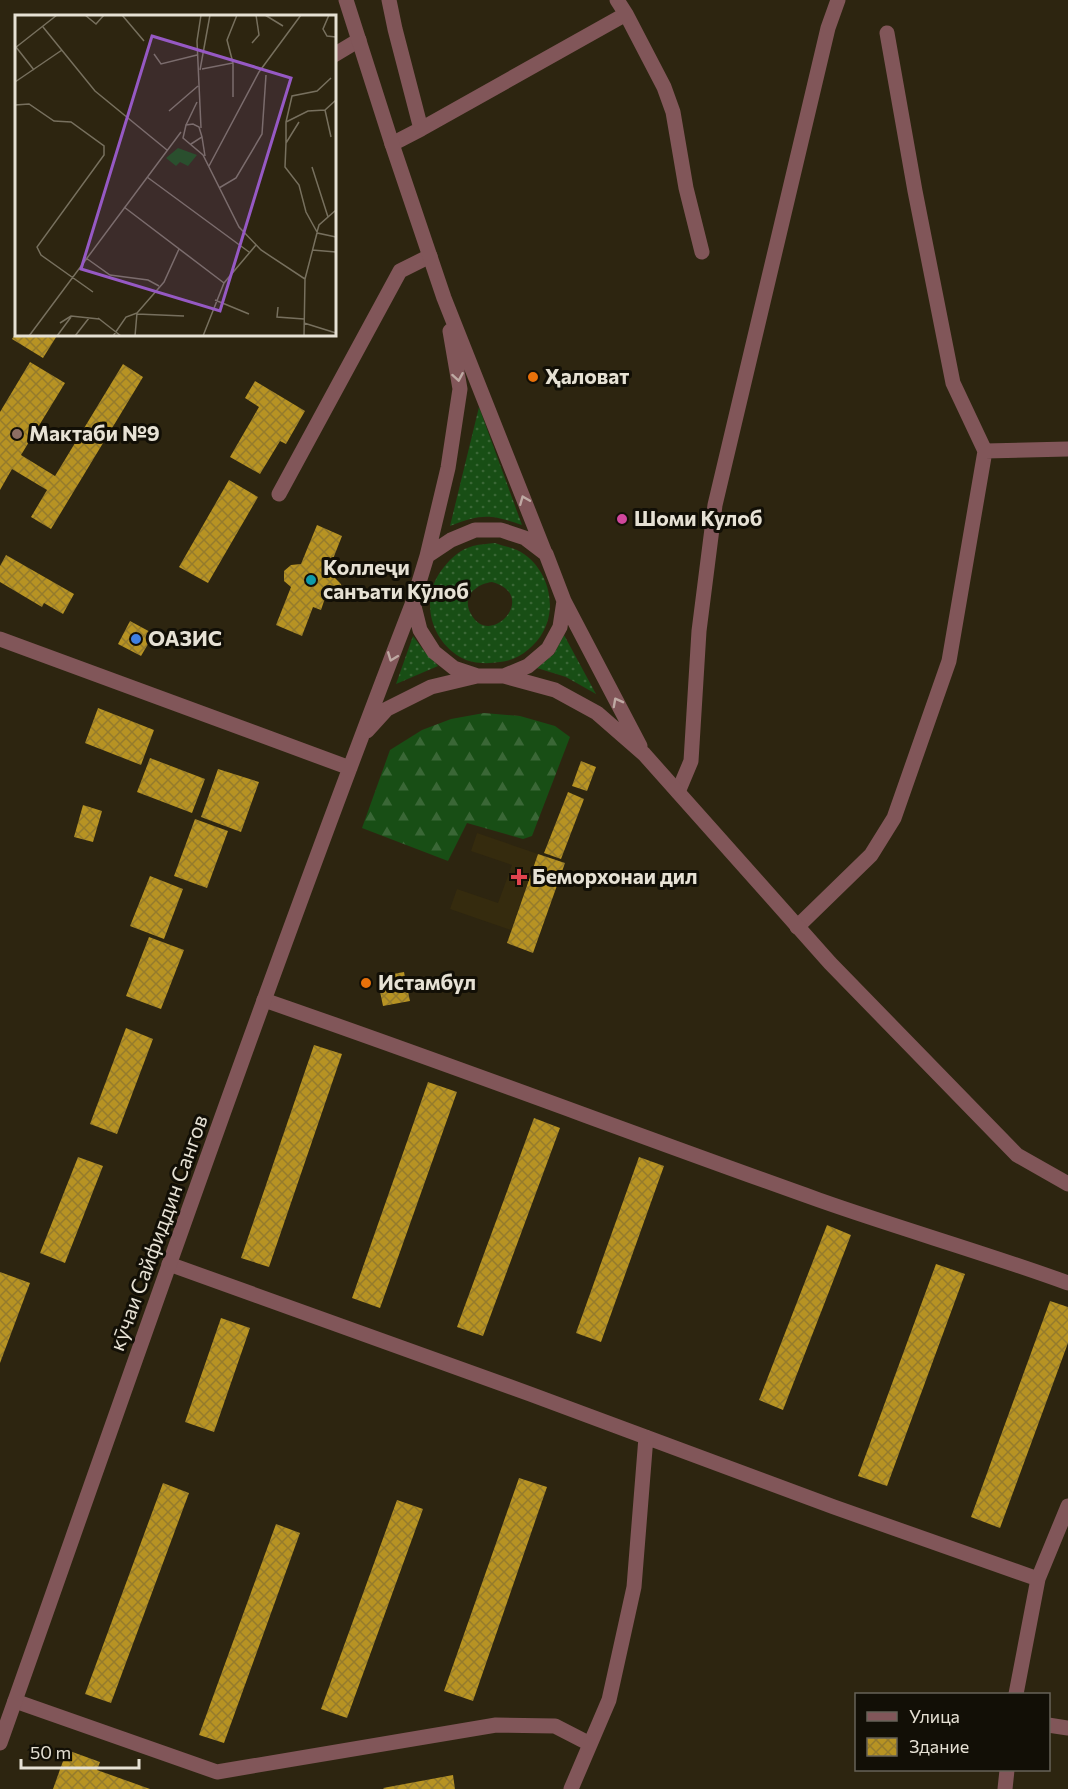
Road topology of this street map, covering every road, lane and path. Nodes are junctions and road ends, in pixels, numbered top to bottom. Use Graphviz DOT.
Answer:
graph roads {
  1 [pos="346,0"];
  2 [pos="389,0"];
  3 [pos="617,0"];
  4 [pos="838,0"];
  5 [pos="626,14"];
  6 [pos="887,33"];
  7 [pos="359,40"];
  8 [pos="336,54"];
  9 [pos="421,129"];
  10 [pos="392,144"];
  11 [pos="702,252"];
  12 [pos="430,256"];
  13 [pos="444,298"];
  14 [pos="1068,449"];
  15 [pos="985,451"];
  16 [pos="279,494"];
  17 [pos="546,554"];
  18 [pos="427,556"];
  19 [pos="564,601"];
  20 [pos="413,602"];
  21 [pos="0,639"];
  22 [pos="478,676"];
  23 [pos="504,676"];
  24 [pos="361,738"];
  25 [pos="644,754"];
  26 [pos="350,768"];
  27 [pos="678,792"];
  28 [pos="797,927"];
  29 [pos="264,1000"];
  30 [pos="1068,1184"];
  31 [pos="170,1264"];
  32 [pos="1068,1283"];
  33 [pos="646,1437"];
  34 [pos="1068,1506"];
  35 [pos="1038,1579"];
  36 [pos="1016,1693"];
  37 [pos="15,1701"];
  38 [pos="1050,1725"];
  39 [pos="1068,1728"];
  40 [pos="0,1743"];
  41 [pos="590,1744"];
  42 [pos="1006,1771"];
  43 [pos="571,1789"];
  44 [pos="1005,1789"];
  1 -- 7 [label="street"];
  2 -- 9 [label="street"];
  3 -- 5 [label="street"];
  4 -- 27 [label="street"];
  5 -- 9 [label="street"];
  5 -- 11 [label="street"];
  6 -- 15 [label="street"];
  7 -- 8 [label="street"];
  7 -- 10 [label="street"];
  9 -- 10 [label="street"];
  10 -- 12 [label="street"];
  12 -- 13 [label="street"];
  12 -- 16 [label="street"];
  17 -- 13 [label="street, one-way"];
  13 -- 18 [label="street, one-way"];
  14 -- 15 [label="street"];
  15 -- 28 [label="street"];
  17 -- 18 [label="street"];
  17 -- 19 [label="street"];
  18 -- 20 [label="street"];
  19 -- 23 [label="street"];
  25 -- 19 [label="street, one-way"];
  20 -- 22 [label="street"];
  20 -- 24 [label="street, кӯчаи Сайфиддин Сангов, one-way"];
  21 -- 26 [label="street"];
  22 -- 23 [label="street"];
  22 -- 24 [label="street"];
  23 -- 25 [label="street"];
  24 -- 26 [label="street, кӯчаи Сайфиддин Сангов"];
  25 -- 27 [label="street"];
  26 -- 29 [label="street, кӯчаи Сайфиддин Сангов"];
  27 -- 28 [label="street"];
  28 -- 30 [label="street"];
  29 -- 31 [label="street, кӯчаи Сайфиддин Сангов"];
  29 -- 32 [label="street"];
  31 -- 33 [label="street"];
  31 -- 37 [label="street, кӯчаи Сайфиддин Сангов"];
  33 -- 35 [label="street"];
  33 -- 41 [label="street"];
  34 -- 35 [label="street"];
  35 -- 36 [label="street"];
  37 -- 40 [label="street, кӯчаи Сайфиддин Сангов"];
  37 -- 41 [label="street"];
  38 -- 39 [label="street"];
  41 -- 43 [label="street"];
  42 -- 44 [label="street"];
}
